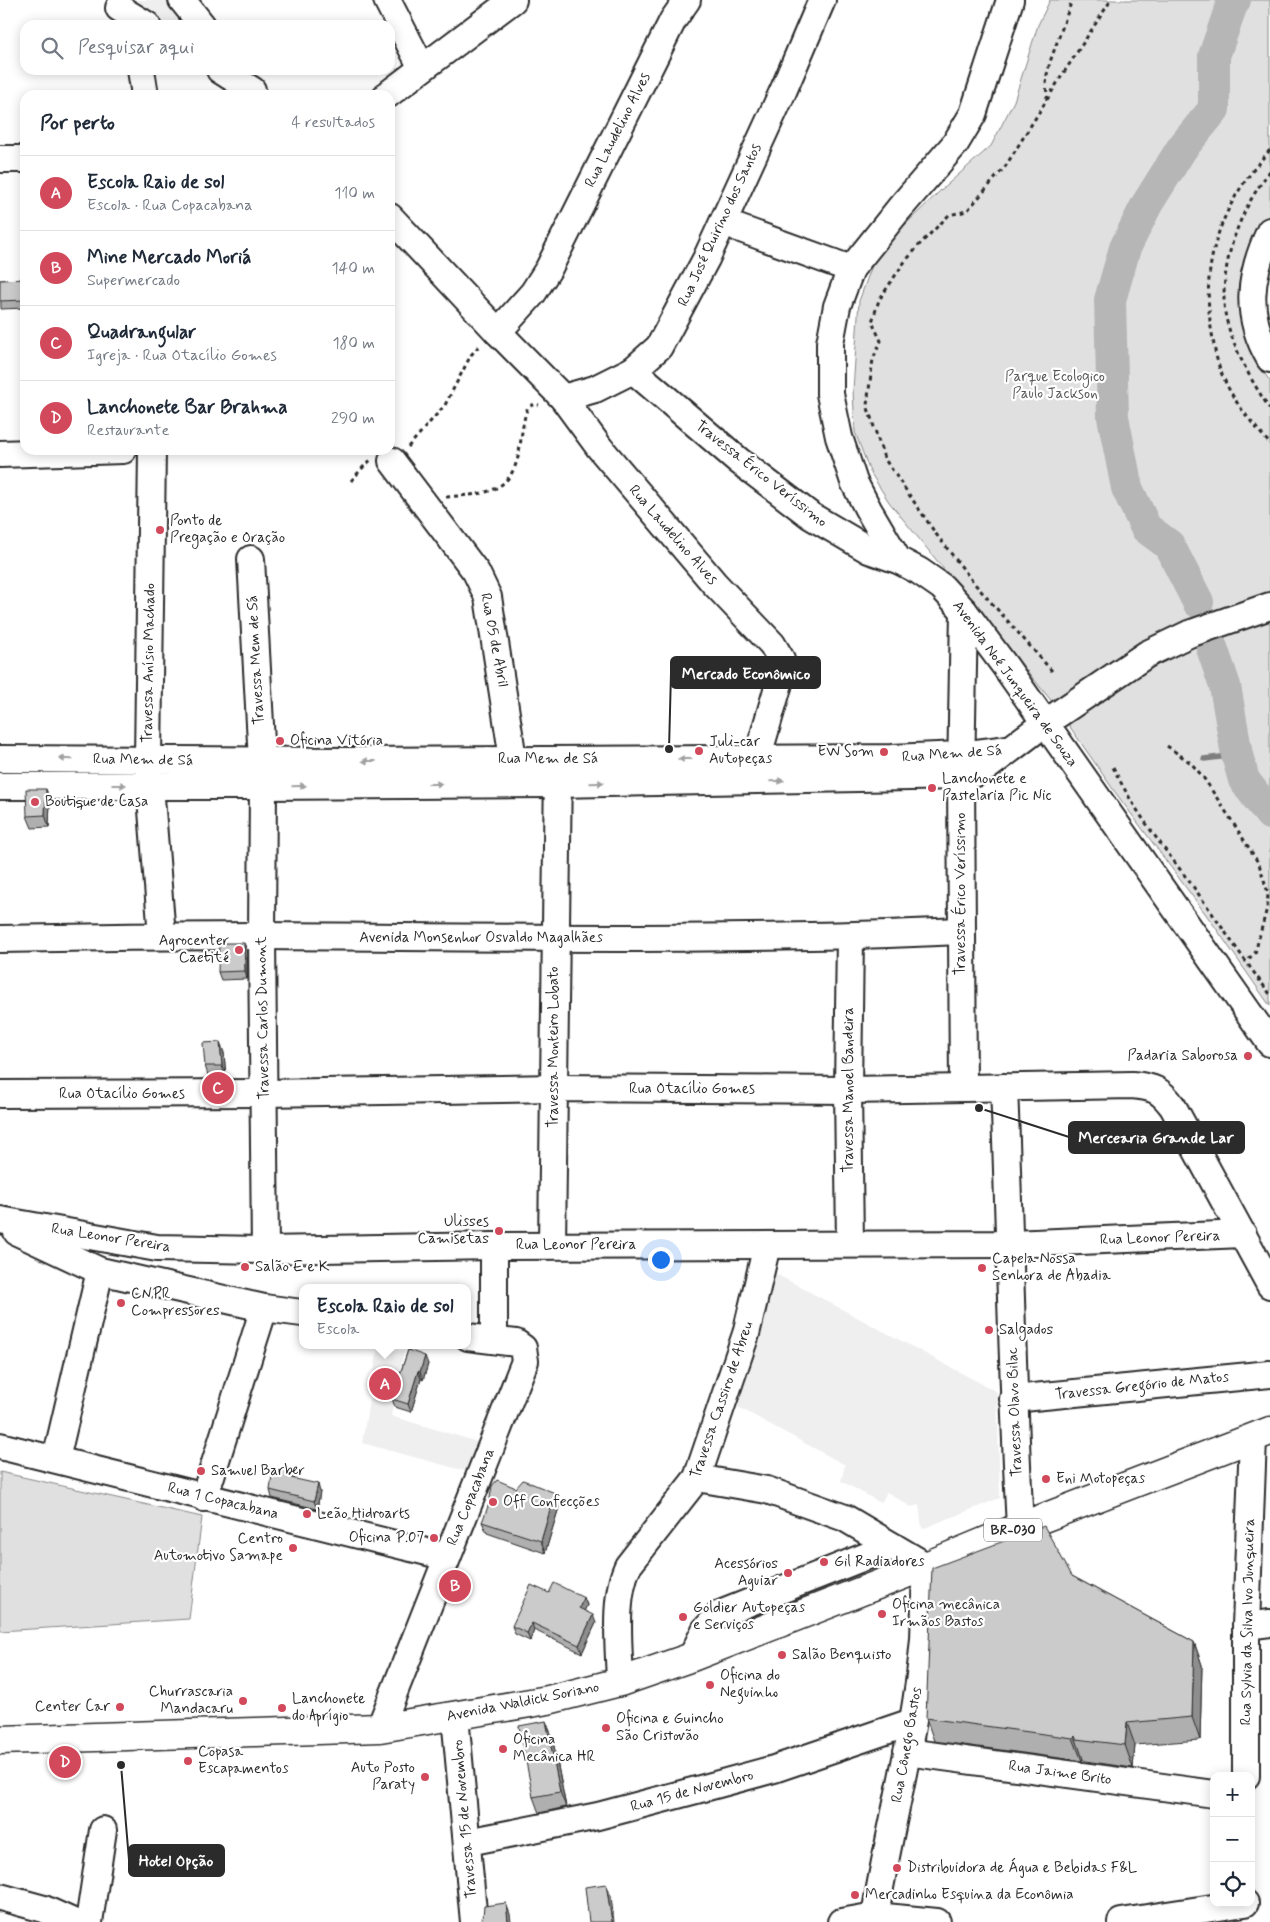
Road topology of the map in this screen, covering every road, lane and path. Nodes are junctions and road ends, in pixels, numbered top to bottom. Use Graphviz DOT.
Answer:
graph roads {
  1 [pos="182,0"];
  2 [pos="387,0"];
  3 [pos="512,0"];
  4 [pos="687,0"];
  5 [pos="822,0"];
  6 [pos="1072,0"];
  7 [pos="1111,0"];
  8 [pos="1006,2"];
  9 [pos="119,11"];
  10 [pos="137,20"];
  11 [pos="198,20"];
  12 [pos="422,68"];
  13 [pos="142,75"];
  14 [pos="230,75"];
  15 [pos="249,85"];
  16 [pos="145,90"];
  17 [pos="393,90"];
  18 [pos="1047,101"];
  19 [pos="0,159"];
  20 [pos="20,159"];
  21 [pos="395,225"];
  22 [pos="738,228"];
  23 [pos="1267,244"];
  24 [pos="851,269"];
  25 [pos="498,332"];
  26 [pos="1270,359"];
  27 [pos="633,370"];
  28 [pos="567,403"];
  29 [pos="20,453"];
  30 [pos="0,454"];
  31 [pos="152,455"];
  32 [pos="392,461"];
  33 [pos="424,502"];
  34 [pos="251,559"];
  35 [pos="898,560"];
  36 [pos="1270,606"];
  37 [pos="964,611"];
  38 [pos="1052,671"];
  39 [pos="1045,723"];
  40 [pos="1167,746"];
  41 [pos="0,759"];
  42 [pos="513,759"];
  43 [pos="262,761"];
  44 [pos="750,766"];
  45 [pos="961,766"];
  46 [pos="1113,767"];
  47 [pos="558,771"];
  48 [pos="149,773"];
  49 [pos="0,786"];
  50 [pos="263,786"];
  51 [pos="961,931"];
  52 [pos="162,936"];
  53 [pos="262,936"];
  54 [pos="850,936"];
  55 [pos="0,939"];
  56 [pos="555,939"];
  57 [pos="1245,962"];
  58 [pos="1270,994"];
  59 [pos="1270,1043"];
  60 [pos="1004,1087"];
  61 [pos="554,1088"];
  62 [pos="963,1088"];
  63 [pos="848,1090"];
  64 [pos="265,1093"];
  65 [pos="0,1094"];
  66 [pos="0,1220"];
  67 [pos="0,1224"];
  68 [pos="1243,1234"];
  69 [pos="850,1244"];
  70 [pos="1010,1244"];
  71 [pos="552,1245"];
  72 [pos="767,1245"];
  73 [pos="494,1246"];
  74 [pos="265,1250"];
  75 [pos="100,1271"];
  76 [pos="1270,1285"];
  77 [pos="264,1308"];
  78 [pos="299,1313"];
  79 [pos="471,1337"];
  80 [pos="494,1340"];
  81 [pos="1270,1374"];
  82 [pos="1013,1399"];
  83 [pos="1262,1435"];
  84 [pos="0,1446"];
  85 [pos="56,1459"];
  86 [pos="697,1478"];
  87 [pos="204,1498"];
  88 [pos="1020,1527"];
  89 [pos="892,1546"];
  90 [pos="447,1557"];
  91 [pos="926,1566"];
  92 [pos="1258,1624"];
  93 [pos="692,1657"];
  94 [pos="620,1682"];
  95 [pos="455,1716"];
  96 [pos="912,1722"];
  97 [pos="380,1728"];
  98 [pos="0,1740"];
  99 [pos="907,1752"];
  100 [pos="1246,1772"];
  101 [pos="1210,1793"];
  102 [pos="103,1830"];
  103 [pos="468,1842"];
  104 [pos="0,1896"];
  105 [pos="1220,1907"];
  106 [pos="1247,1907"];
  107 [pos="875,1919"];
  108 [pos="73,1922"];
  109 [pos="89,1922"];
  110 [pos="474,1922"];
  111 [pos="841,1922"];
  112 [pos="937,1922"];
  113 [pos="1121,1922"];
  114 [pos="1250,1922"];
  1 -- 11 [label="street"];
  2 -- 12 [label="street"];
  3 -- 12 [label="street"];
  4 -- 25 [label="street, Rua Laudelino Alves"];
  5 -- 27 [label="street, Rua José Quirino dos Santos"];
  6 -- 18 [label="path"];
  7 -- 18 [label="path"];
  8 -- 24 [label="street, Avenida Noé Junqueira de Souza"];
  9 -- 10 [label="street"];
  12 -- 17 [label="street"];
  13 -- 16 [label="street"];
  14 -- 15 [label="street"];
  18 -- 38 [label="path"];
  19 -- 20 [label="street"];
  21 -- 25 [label="street, Rua Laudelino Alves"];
  22 -- 24 [label="street"];
  23 -- 26 [label="street"];
  24 -- 35 [label="street, Avenida Noé Junqueira de Souza"];
  25 -- 28 [label="street, Rua Laudelino Alves"];
  25 -- 32 [label="path"];
  27 -- 28 [label="street, Rua José Quirino dos Santos"];
  27 -- 35 [label="street, Travessa Érico Veríssimo"];
  28 -- 33 [label="path"];
  28 -- 44 [label="street, Rua Laudelino Alves"];
  29 -- 30 [label="street"];
  31 -- 48 [label="street, Travessa Anísio Machado"];
  32 -- 33 [label="street, Rua 05 de Abril"];
  33 -- 42 [label="street, Rua 05 de Abril"];
  34 -- 43 [label="street, Travessa Mem de Sá"];
  35 -- 37 [label="street, Avenida Noé Junqueira de Souza"];
  36 -- 39 [label="street, Rua Mem de Sá"];
  37 -- 39 [label="street, Avenida Noé Junqueira de Souza"];
  37 -- 45 [label="street, Travessa Érico Veríssimo"];
  39 -- 45 [label="street, Rua Mem de Sá"];
  39 -- 59 [label="street, Avenida Noé Junqueira de Souza"];
  40 -- 57 [label="path"];
  48 -- 41 [label="street, Rua Mem de Sá, one-way"];
  42 -- 43 [label="street, Rua Mem de Sá, one-way"];
  42 -- 47 [label="street, Rua Mem de Sá"];
  43 -- 48 [label="street, Rua Mem de Sá"];
  44 -- 45 [label="street, Rua Mem de Sá"];
  44 -- 47 [label="street, Rua Mem de Sá"];
  45 -- 51 [label="street, Travessa Érico Veríssimo"];
  46 -- 57 [label="path"];
  50 -- 47 [label="street, Rua Mem de Sá, one-way"];
  47 -- 56 [label="street, Travessa Monteiro Lobato"];
  49 -- 48 [label="street, Rua Mem de Sá, one-way"];
  48 -- 50 [label="street, Rua Mem de Sá"];
  48 -- 52 [label="street, Travessa Anísio Machado"];
  50 -- 53 [label="street, Travessa Carlos Dumont"];
  51 -- 54 [label="street, Avenida Monsenhor Osvaldo Magalhães"];
  51 -- 62 [label="street, Travessa Érico Veríssimo"];
  52 -- 53 [label="street, Avenida Monsenhor Osvaldo Magalhães"];
  52 -- 55 [label="street, Avenida Monsenhor Osvaldo Magalhães"];
  53 -- 56 [label="street, Avenida Monsenhor Osvaldo Magalhães"];
  53 -- 64 [label="street, Travessa Carlos Dumont"];
  54 -- 56 [label="street, Avenida Monsenhor Osvaldo Magalhães"];
  54 -- 63 [label="street, Travessa Manoel Bandeira"];
  56 -- 61 [label="street, Travessa Monteiro Lobato"];
  57 -- 58 [label="path"];
  60 -- 62 [label="street, Rua Otacílio Gomes"];
  60 -- 68 [label="street, Rua Otacílio Gomes"];
  60 -- 70 [label="street, Travessa Olavo Bilac"];
  61 -- 63 [label="street, Rua Otacílio Gomes"];
  61 -- 64 [label="street, Rua Otacílio Gomes"];
  61 -- 71 [label="street, Travessa Monteiro Lobato"];
  62 -- 63 [label="street, Rua Otacílio Gomes"];
  63 -- 69 [label="street, Travessa Manoel Bandeira"];
  64 -- 65 [label="street, Rua Otacílio Gomes"];
  64 -- 74 [label="street, Travessa Carlos Dumont"];
  66 -- 74 [label="street, Rua Leonor Pereira"];
  67 -- 75 [label="street"];
  68 -- 70 [label="street, Rua Leonor Pereira"];
  68 -- 76 [label="street, Rua Otacílio Gomes"];
  69 -- 70 [label="street, Rua Leonor Pereira"];
  69 -- 72 [label="street, Rua Leonor Pereira"];
  70 -- 82 [label="street, Travessa Olavo Bilac"];
  71 -- 72 [label="street, Rua Leonor Pereira"];
  71 -- 73 [label="street, Rua Leonor Pereira"];
  72 -- 86 [label="street, Travessa Cassiro de Abreu"];
  73 -- 74 [label="street, Rua Leonor Pereira"];
  73 -- 80 [label="street"];
  75 -- 77 [label="street"];
  75 -- 85 [label="street"];
  77 -- 78 [label="street"];
  77 -- 87 [label="street"];
  79 -- 80 [label="street, Rua Copacabana"];
  80 -- 90 [label="street, Rua Copacabana"];
  81 -- 82 [label="street, Travessa Gregório de Matos"];
  82 -- 88 [label="street, Travessa Olavo Bilac"];
  83 -- 88 [label="main road, Avenida Waldick Soriano / BR-030"];
  83 -- 92 [label="street, Rua Sylvia da Silva Ivo Junqueira"];
  84 -- 85 [label="street, Rua 1 Copacabana"];
  85 -- 87 [label="street, Rua 1 Copacabana"];
  86 -- 89 [label="street"];
  86 -- 94 [label="street, Travessa Cassiro de Abreu"];
  87 -- 90 [label="street, Rua 1 Copacabana"];
  88 -- 91 [label="main road, Avenida Waldick Soriano / BR-030"];
  89 -- 91 [label="street"];
  89 -- 93 [label="street"];
  90 -- 97 [label="street, Rua Copacabana"];
  91 -- 93 [label="main road, Avenida Waldick Soriano / BR-030"];
  91 -- 96 [label="street, Rua Cônego Bastos"];
  92 -- 100 [label="street, Rua Sylvia da Silva Ivo Junqueira"];
  93 -- 94 [label="main road, Avenida Waldick Soriano / BR-030"];
  94 -- 95 [label="main road, Avenida Waldick Soriano / BR-030"];
  95 -- 97 [label="main road, Avenida Waldick Soriano / BR-030"];
  95 -- 103 [label="street, Travessa 15 de Novembro"];
  96 -- 99 [label="street, Rua Cônego Bastos"];
  96 -- 103 [label="street, Rua 15 de Novembro"];
  97 -- 98 [label="main road, Avenida Waldick Soriano / BR-030"];
  99 -- 101 [label="street, Rua Jaime Brito"];
  99 -- 107 [label="street, Rua Cônego Bastos"];
  102 -- 109 [label="street"];
  103 -- 110 [label="street, Travessa 15 de Novembro"];
  104 -- 108 [label="street"];
  105 -- 113 [label="street"];
  106 -- 114 [label="street"];
  107 -- 111 [label="street"];
  107 -- 112 [label="street"];
}
